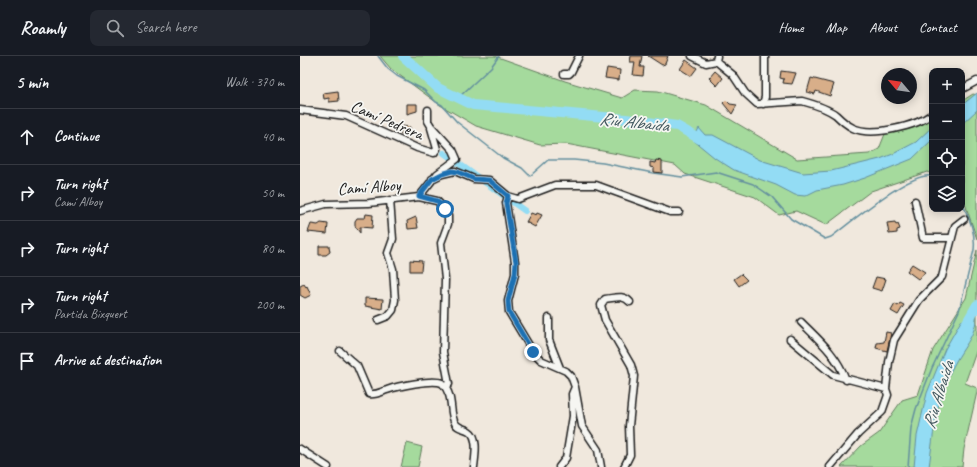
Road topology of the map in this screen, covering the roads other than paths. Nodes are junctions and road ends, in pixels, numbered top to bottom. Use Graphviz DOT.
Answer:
graph roads {
  1 [pos="579,56"];
  2 [pos="692,56"];
  3 [pos="765,56"];
  4 [pos="717,58"];
  5 [pos="564,74"];
  6 [pos="977,81"];
  7 [pos="965,87"];
  8 [pos="763,104"];
  9 [pos="300,110"];
  10 [pos="428,110"];
  11 [pos="929,116"];
  12 [pos="431,126"];
  13 [pos="432,179"];
  14 [pos="419,196"];
  15 [pos="508,196"];
  16 [pos="390,200"];
  17 [pos="915,201"];
  18 [pos="300,211"];
  19 [pos="679,212"];
  20 [pos="964,219"];
  21 [pos="952,238"];
  22 [pos="630,302"];
  23 [pos="549,318"];
  24 [pos="378,320"];
  25 [pos="801,322"];
  26 [pos="790,339"];
  27 [pos="340,351"];
  28 [pos="560,368"];
  29 [pos="846,380"];
  30 [pos="445,387"];
  31 [pos="575,387"];
  32 [pos="886,389"];
  33 [pos="300,449"];
  34 [pos="328,467"];
  35 [pos="474,467"];
  36 [pos="559,467"];
  37 [pos="601,467"];
  38 [pos="624,467"];
  39 [pos="830,467"];
  1 -- 5 [label="street"];
  2 -- 4 [label="street"];
  3 -- 8 [label="street"];
  4 -- 8 [label="street"];
  6 -- 7 [label="street"];
  8 -- 11 [label="street"];
  9 -- 12 [label="street, Camí Pedrera"];
  10 -- 12 [label="street"];
  12 -- 13 [label="street, Camí Alboy"];
  13 -- 14 [label="street, Camí Alboy"];
  13 -- 15 [label="street"];
  14 -- 16 [label="street, Camí Alboy"];
  14 -- 30 [label="street"];
  15 -- 19 [label="street"];
  15 -- 28 [label="street"];
  16 -- 18 [label="street, Camí Alboy"];
  16 -- 24 [label="street"];
  17 -- 21 [label="street"];
  20 -- 21 [label="street"];
  21 -- 32 [label="street"];
  22 -- 38 [label="street"];
  23 -- 28 [label="street"];
  25 -- 29 [label="street"];
  26 -- 29 [label="street"];
  27 -- 30 [label="street"];
  28 -- 31 [label="street"];
  29 -- 32 [label="street"];
  30 -- 35 [label="street"];
  31 -- 36 [label="street"];
  31 -- 37 [label="street"];
  32 -- 39 [label="street"];
  33 -- 34 [label="street"];
}
